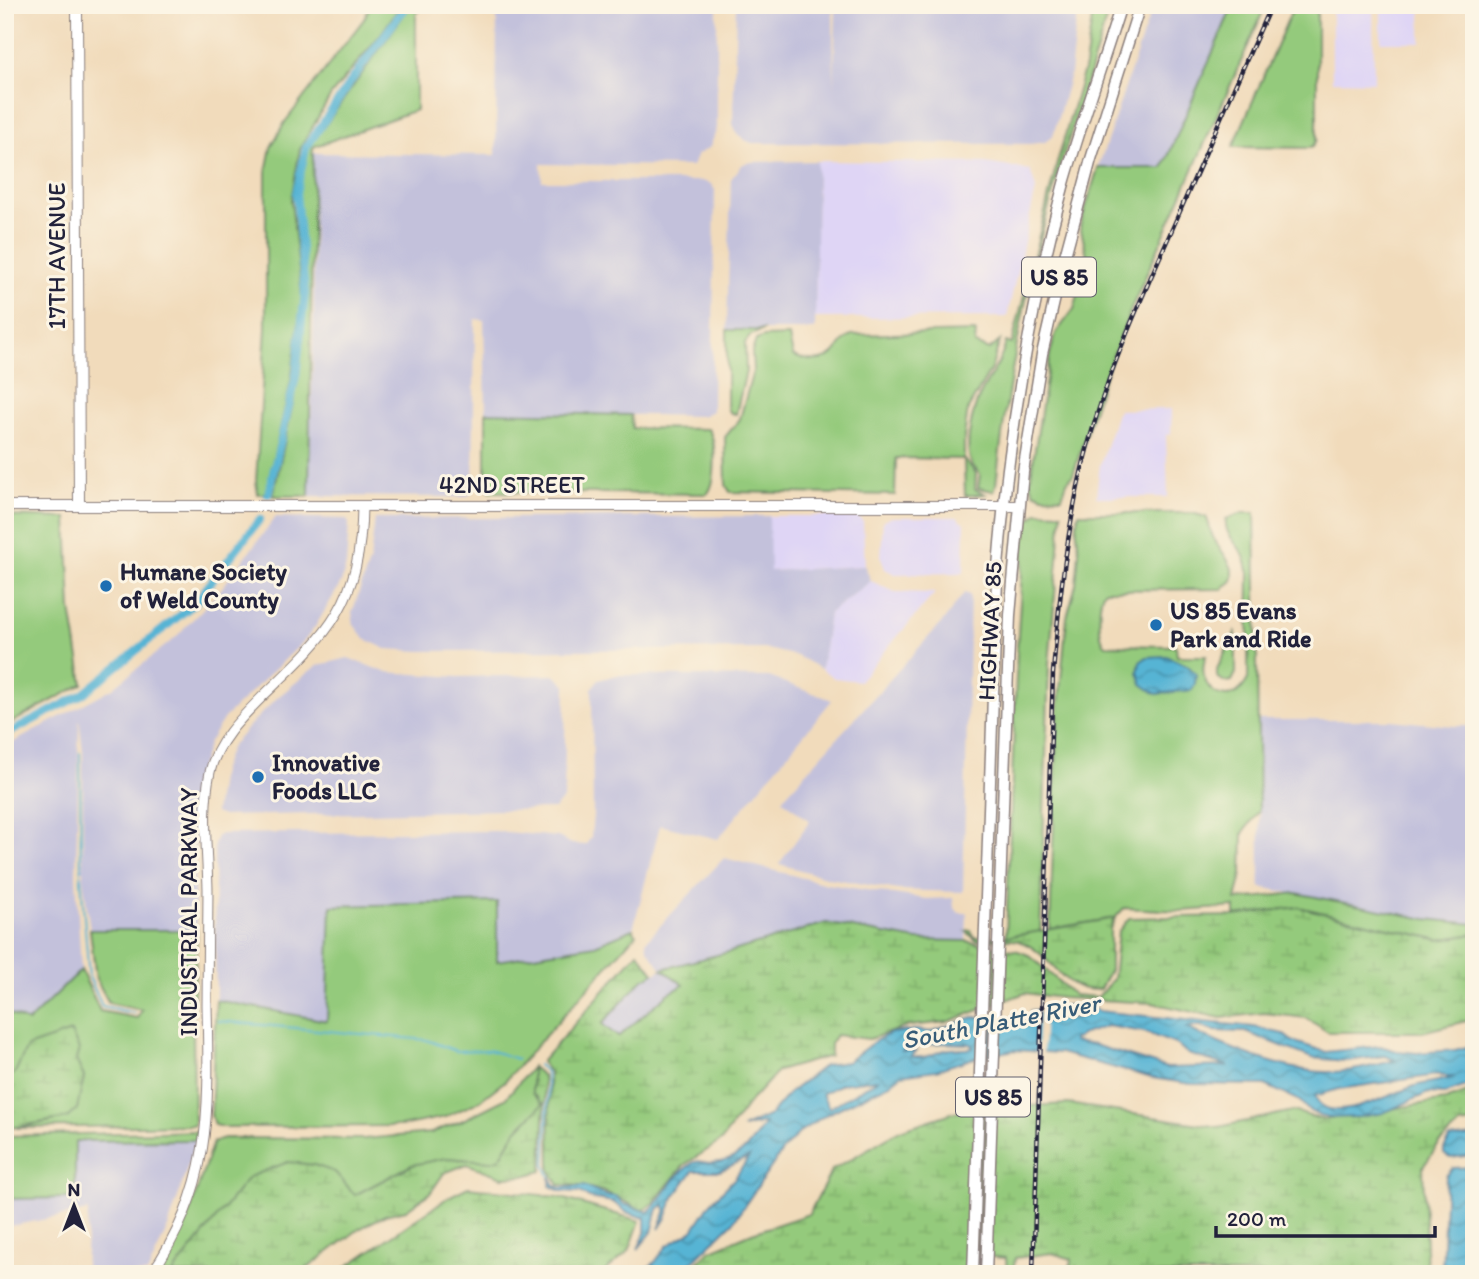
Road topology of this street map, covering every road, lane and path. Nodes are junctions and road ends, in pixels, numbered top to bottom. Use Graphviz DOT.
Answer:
graph roads {
  1 [pos="77,5"];
  2 [pos="1121,5"];
  3 [pos="1140,5"];
  4 [pos="5,506"];
  5 [pos="79,506"];
  6 [pos="362,506"];
  7 [pos="1003,506"];
  8 [pos="1019,506"];
  9 [pos="151,1274"];
  10 [pos="973,1274"];
  11 [pos="986,1274"];
  1 -- 5 [label="main road, 17TH AVENUE"];
  2 -- 7 [label="highway, HIGHWAY 85 / US 85"];
  3 -- 8 [label="highway, HIGHWAY 85 / US 85"];
  4 -- 5 [label="main road, 42ND STREET"];
  5 -- 6 [label="main road, 42ND STREET"];
  6 -- 7 [label="main road, 42ND STREET"];
  6 -- 9 [label="street, INDUSTRIAL PARKWAY"];
  7 -- 8 [label="main road, 42ND STREET"];
  7 -- 10 [label="highway, HIGHWAY 85 / US 85"];
  8 -- 11 [label="highway, HIGHWAY 85 / US 85"];
}
